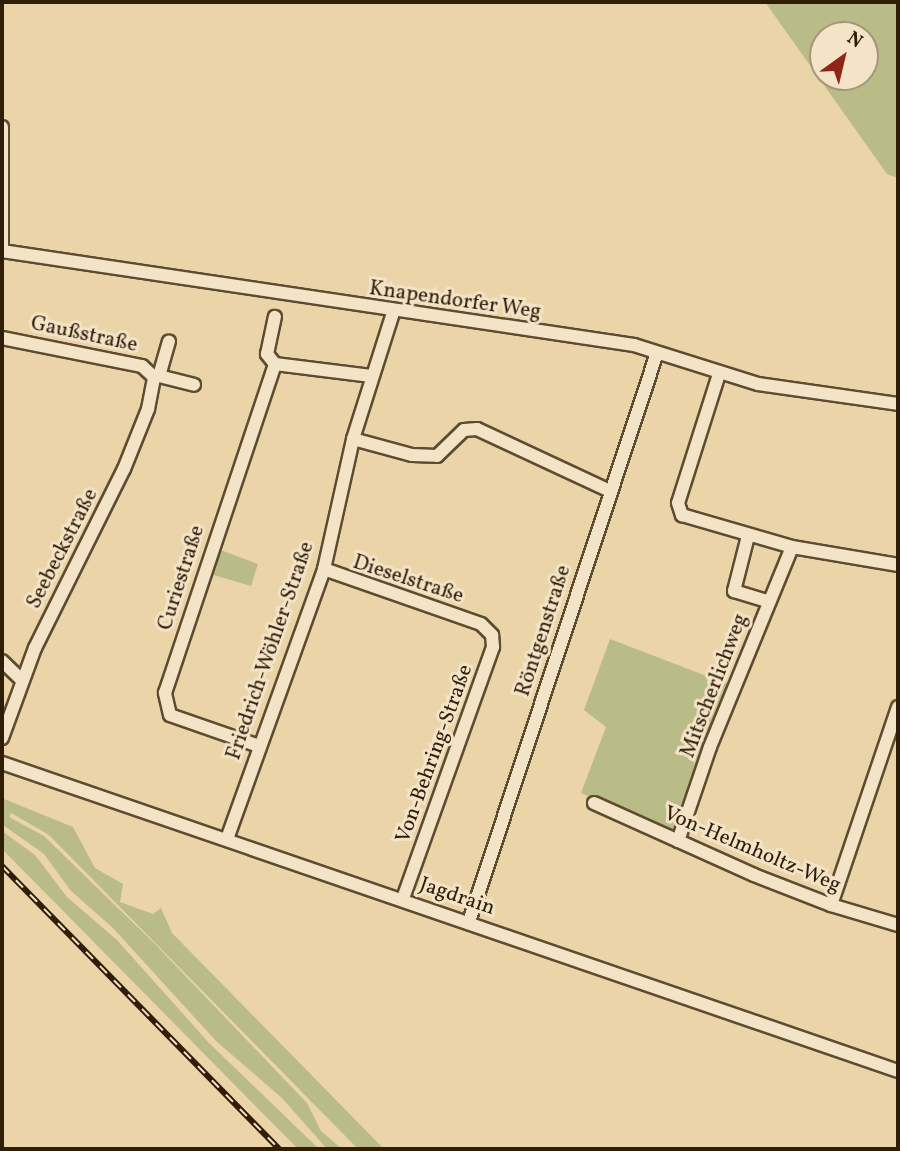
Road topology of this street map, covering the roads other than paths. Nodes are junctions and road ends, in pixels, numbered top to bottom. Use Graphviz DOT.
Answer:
graph roads {
  1 [pos="2,127"];
  2 [pos="3,165"];
  3 [pos="2,251"];
  4 [pos="393,313"];
  5 [pos="275,317"];
  6 [pos="2,338"];
  7 [pos="169,341"];
  8 [pos="657,353"];
  9 [pos="275,364"];
  10 [pos="719,374"];
  11 [pos="157,376"];
  12 [pos="371,376"];
  13 [pos="194,385"];
  14 [pos="898,404"];
  15 [pos="354,439"];
  16 [pos="610,491"];
  17 [pos="748,536"];
  18 [pos="792,547"];
  19 [pos="898,565"];
  20 [pos="324,569"];
  21 [pos="769,602"];
  22 [pos="481,624"];
  23 [pos="2,661"];
  24 [pos="22,680"];
  25 [pos="898,706"];
  26 [pos="2,738"];
  27 [pos="259,746"];
  28 [pos="2,762"];
  29 [pos="594,803"];
  30 [pos="227,839"];
  31 [pos="678,841"];
  32 [pos="403,899"];
  33 [pos="831,905"];
  34 [pos="469,922"];
  35 [pos="898,925"];
  36 [pos="898,1071"];
  1 -- 2 [label="street"];
  2 -- 3 [label="street"];
  3 -- 4 [label="street, Knapendorfer Weg"];
  4 -- 8 [label="street, Knapendorfer Weg"];
  4 -- 12 [label="street, Friedrich-Wöhler-Straße"];
  5 -- 9 [label="street, Curiestraße"];
  6 -- 11 [label="street, Gaußstraße"];
  7 -- 11 [label="street, Seebeckstraße"];
  8 -- 10 [label="street, Knapendorfer Weg"];
  8 -- 16 [label="street, Röntgenstraße"];
  9 -- 12 [label="street"];
  9 -- 27 [label="street, Curiestraße"];
  10 -- 14 [label="street, Knapendorfer Weg"];
  10 -- 17 [label="street"];
  11 -- 13 [label="street, Gaußstraße"];
  11 -- 24 [label="street, Seebeckstraße"];
  12 -- 15 [label="street, Friedrich-Wöhler-Straße"];
  15 -- 16 [label="street"];
  15 -- 20 [label="street, Friedrich-Wöhler-Straße"];
  16 -- 34 [label="street, Röntgenstraße"];
  17 -- 18 [label="street"];
  17 -- 21 [label="street"];
  18 -- 19 [label="street"];
  18 -- 21 [label="street, Mitscherlichweg"];
  20 -- 22 [label="street, Dieselstraße"];
  20 -- 27 [label="street, Friedrich-Wöhler-Straße"];
  21 -- 31 [label="street, Mitscherlichweg"];
  22 -- 32 [label="street, Von-Behring-Straße"];
  23 -- 24 [label="street"];
  24 -- 26 [label="street, Seebeckstraße"];
  25 -- 33 [label="street"];
  27 -- 30 [label="street, Friedrich-Wöhler-Straße"];
  28 -- 30 [label="street, Jagdrain"];
  29 -- 31 [label="street, Von-Helmholtz-Weg"];
  30 -- 32 [label="street, Jagdrain"];
  31 -- 33 [label="street, Von-Helmholtz-Weg"];
  32 -- 34 [label="street, Jagdrain"];
  33 -- 35 [label="street, Von-Helmholtz-Weg"];
  34 -- 36 [label="street, Jagdrain"];
}
